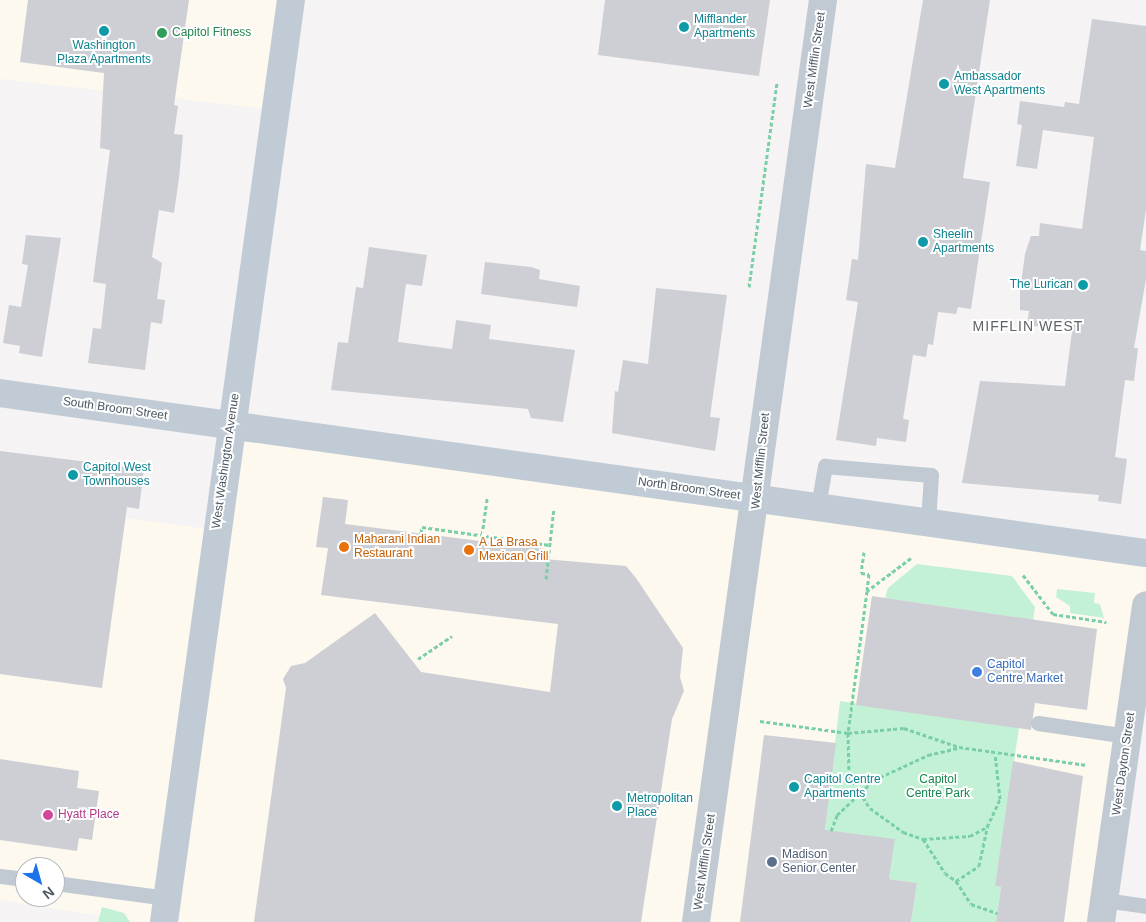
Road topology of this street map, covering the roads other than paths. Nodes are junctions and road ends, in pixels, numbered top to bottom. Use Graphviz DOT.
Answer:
graph roads {
  1 [pos="291,0"];
  2 [pos="823,0"];
  3 [pos="0,393"];
  4 [pos="231,425"];
  5 [pos="757,499"];
  6 [pos="818,506"];
  7 [pos="928,522"];
  8 [pos="1146,553"];
  9 [pos="1146,605"];
  10 [pos="1038,723"];
  11 [pos="1128,736"];
  12 [pos="0,876"];
  13 [pos="15,878"];
  14 [pos="65,885"];
  15 [pos="1146,906"];
  16 [pos="166,910"];
  17 [pos="1103,911"];
  18 [pos="696,922"];
  1 -- 4 [label="street, West Washington Avenue"];
  2 -- 5 [label="street, West Mifflin Street"];
  3 -- 4 [label="street, South Broom Street"];
  4 -- 5 [label="street, North Broom Street"];
  4 -- 16 [label="street, West Washington Avenue"];
  5 -- 6 [label="street, North Broom Street"];
  5 -- 18 [label="street, West Mifflin Street"];
  6 -- 7 [label="street, North Broom Street"];
  6 -- 7 [label="lane"];
  7 -- 8 [label="street, North Broom Street"];
  9 -- 11 [label="street, West Dayton Street"];
  10 -- 11 [label="lane"];
  11 -- 17 [label="street, West Dayton Street"];
  12 -- 13 [label="lane"];
  14 -- 16 [label="lane"];
  15 -- 17 [label="lane"];
}
